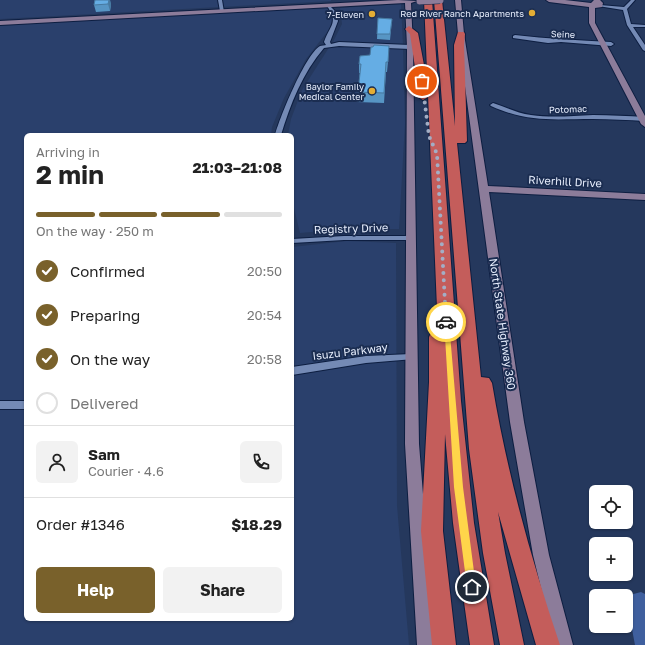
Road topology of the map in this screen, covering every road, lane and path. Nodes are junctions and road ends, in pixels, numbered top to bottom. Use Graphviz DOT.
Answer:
graph roads {
  1 [pos="220,0"];
  2 [pos="386,0"];
  3 [pos="439,0"];
  4 [pos="458,0"];
  5 [pos="549,0"];
  6 [pos="570,0"];
  7 [pos="633,0"];
  8 [pos="408,1"];
  9 [pos="424,1"];
  10 [pos="327,2"];
  11 [pos="597,3"];
  12 [pos="625,8"];
  13 [pos="222,10"];
  14 [pos="599,14"];
  15 [pos="0,22"];
  16 [pos="600,22"];
  17 [pos="629,25"];
  18 [pos="645,26"];
  19 [pos="409,29"];
  20 [pos="461,34"];
  21 [pos="634,35"];
  22 [pos="645,35"];
  23 [pos="515,37"];
  24 [pos="607,44"];
  25 [pos="329,45"];
  26 [pos="410,47"];
  27 [pos="645,49"];
  28 [pos="493,105"];
  29 [pos="645,107"];
  30 [pos="644,121"];
  31 [pos="279,133"];
  32 [pos="437,154"];
  33 [pos="484,190"];
  34 [pos="645,197"];
  35 [pos="458,231"];
  36 [pos="410,238"];
  37 [pos="294,241"];
  38 [pos="442,268"];
  39 [pos="462,279"];
  40 [pos="411,358"];
  41 [pos="294,371"];
  42 [pos="0,405"];
  43 [pos="24,405"];
  44 [pos="426,645"];
  45 [pos="444,645"];
  46 [pos="482,645"];
  47 [pos="512,645"];
  48 [pos="548,645"];
  49 [pos="564,645"];
  1 -- 13 [label="street"];
  2 -- 10 [label="main road"];
  3 -- 9 [label="main road, bridge"];
  3 -- 35 [label="highway"];
  4 -- 20 [label="main road, North State Highway 360"];
  5 -- 11 [label="main road"];
  6 -- 11 [label="main road"];
  7 -- 12 [label="street"];
  8 -- 9 [label="main road"];
  8 -- 10 [label="main road"];
  8 -- 19 [label="main road"];
  9 -- 32 [label="highway"];
  10 -- 13 [label="main road"];
  10 -- 25 [label="street"];
  11 -- 12 [label="street"];
  11 -- 14 [label="main road"];
  11 -- 24 [label="main road"];
  12 -- 17 [label="street"];
  13 -- 15 [label="main road"];
  16 -- 24 [label="main road"];
  17 -- 18 [label="street"];
  17 -- 21 [label="street"];
  19 -- 26 [label="main road"];
  19 -- 32 [label="highway"];
  20 -- 33 [label="main road, North State Highway 360"];
  20 -- 35 [label="highway"];
  21 -- 22 [label="street"];
  21 -- 27 [label="street"];
  23 -- 24 [label="street, Seine"];
  24 -- 29 [label="main road"];
  24 -- 30 [label="main road"];
  25 -- 26 [label="street"];
  25 -- 31 [label="street"];
  26 -- 36 [label="main road"];
  28 -- 30 [label="street, Potomac"];
  32 -- 38 [label="highway"];
  33 -- 34 [label="main road, Riverhill Drive"];
  33 -- 49 [label="main road, North State Highway 360"];
  35 -- 39 [label="highway"];
  36 -- 37 [label="street, Registry Drive"];
  36 -- 40 [label="main road"];
  38 -- 45 [label="highway"];
  38 -- 46 [label="highway"];
  39 -- 47 [label="highway"];
  39 -- 48 [label="highway"];
  40 -- 41 [label="street, Isuzu Parkway"];
  40 -- 44 [label="main road"];
  42 -- 43 [label="street"];
}
